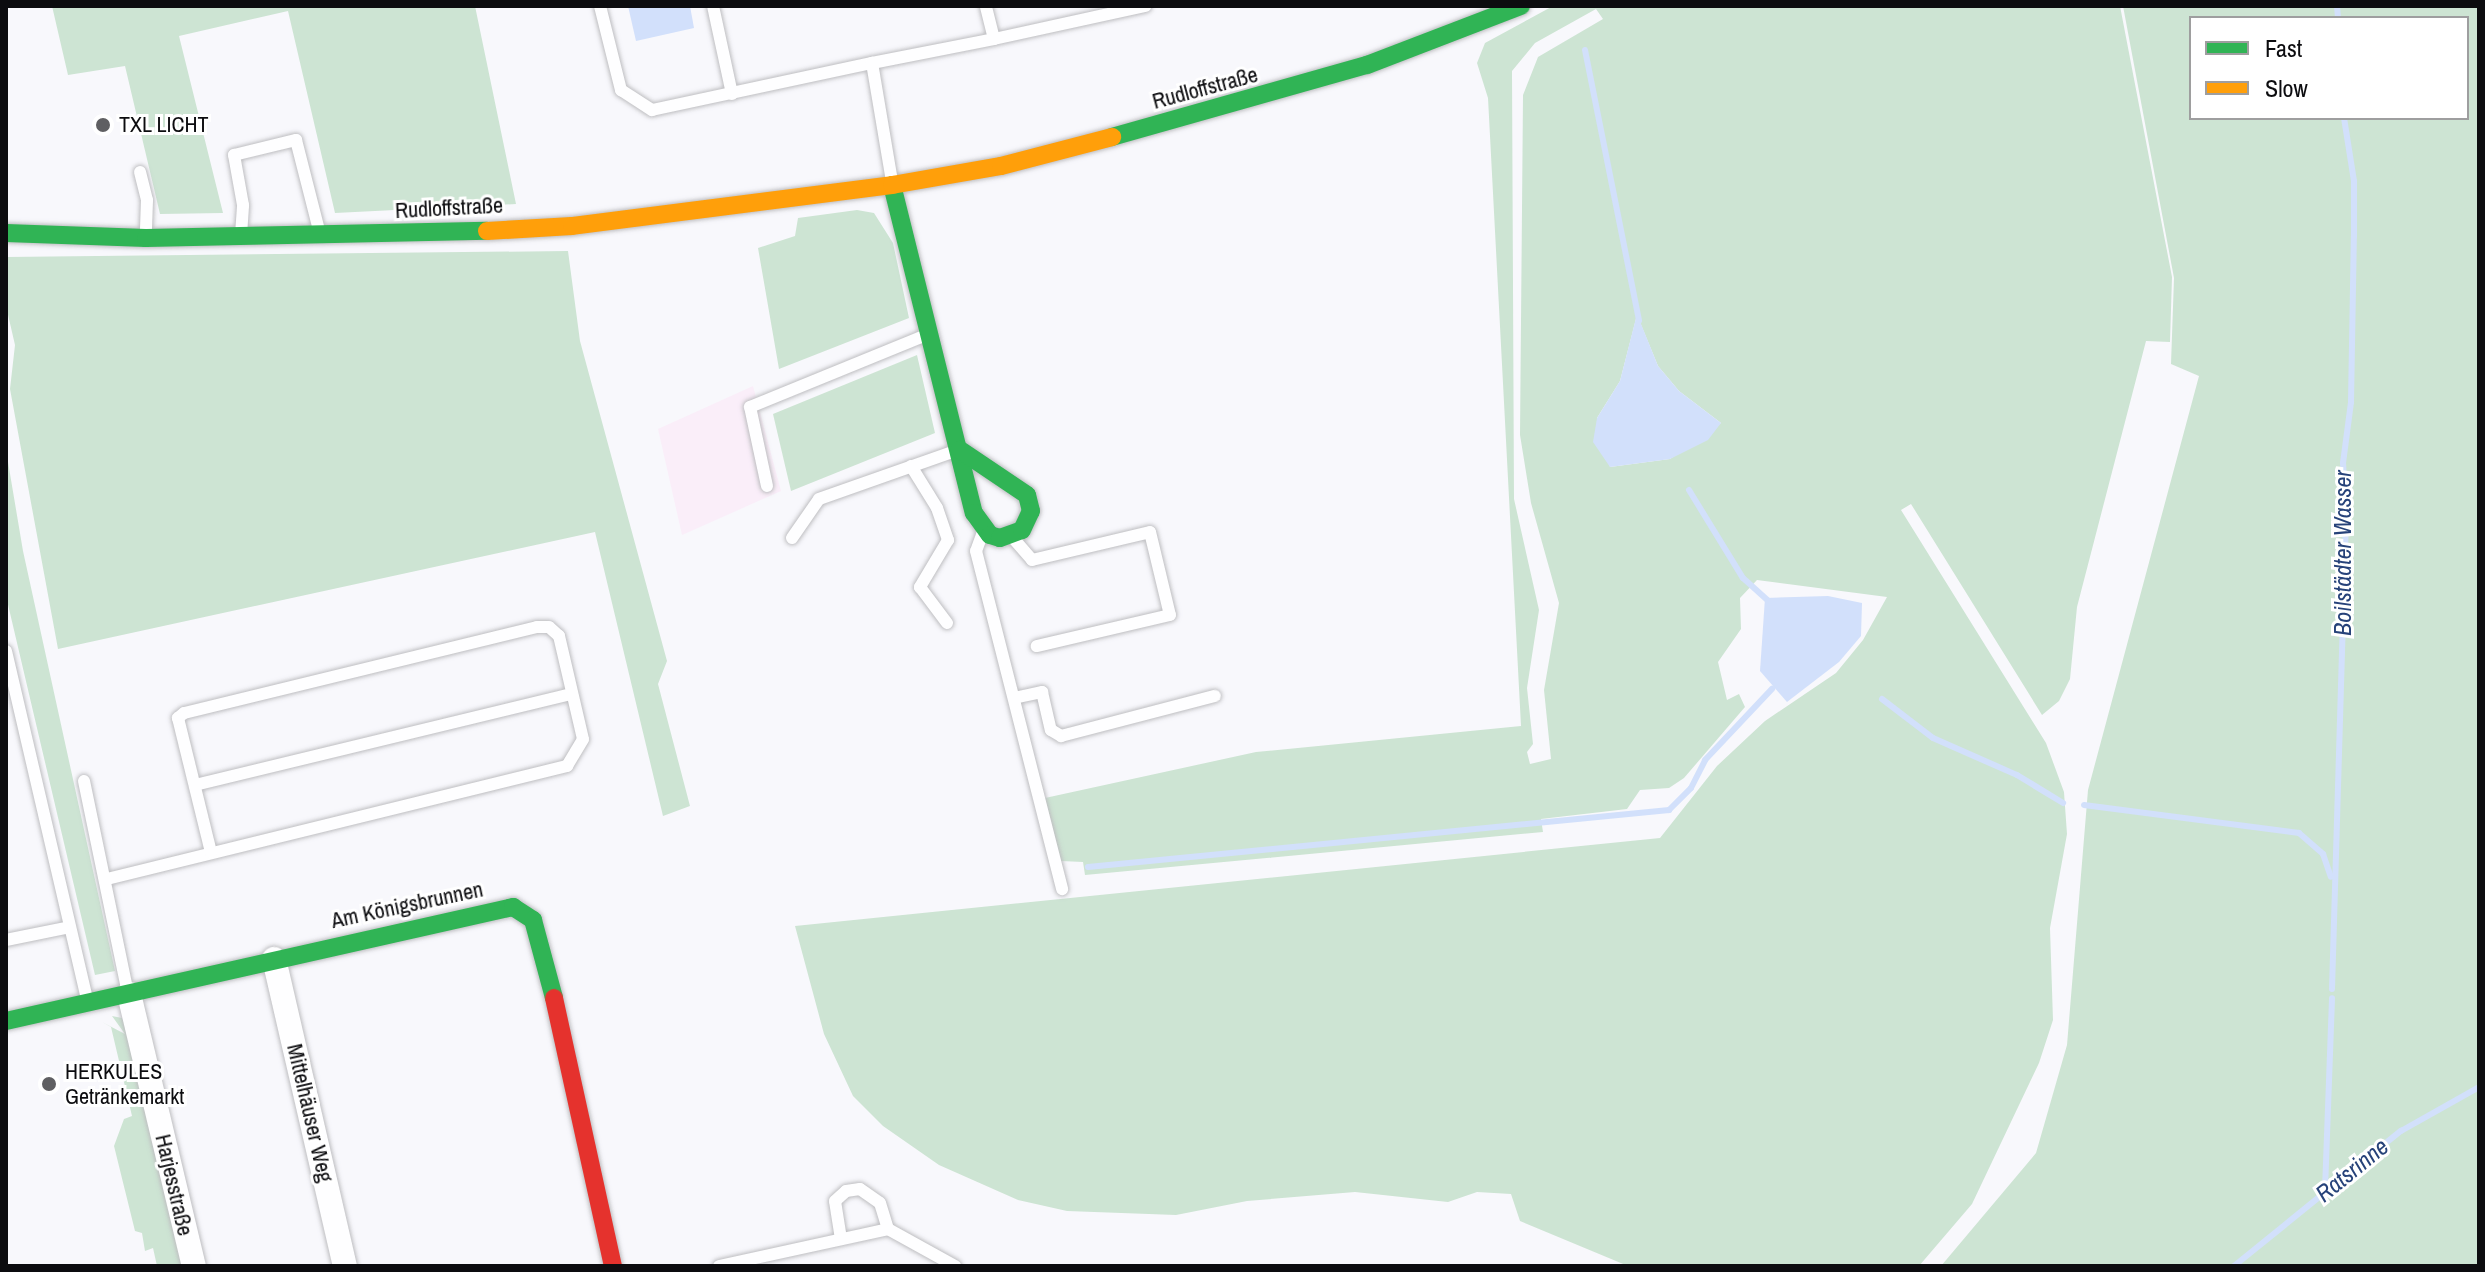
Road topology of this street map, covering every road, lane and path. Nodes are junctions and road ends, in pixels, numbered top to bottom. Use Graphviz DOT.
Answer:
graph roads {
  1 [pos="600,6"];
  2 [pos="713,6"];
  3 [pos="986,6"];
  4 [pos="1145,6"];
  5 [pos="1521,6"];
  6 [pos="994,39"];
  7 [pos="872,63"];
  8 [pos="732,94"];
  9 [pos="140,172"];
  10 [pos="892,185"];
  11 [pos="6,233"];
  12 [pos="241,237"];
  13 [pos="321,237"];
  14 [pos="146,238"];
  15 [pos="932,333"];
  16 [pos="960,450"];
  17 [pos="911,466"];
  18 [pos="767,486"];
  19 [pos="984,529"];
  20 [pos="1012,536"];
  21 [pos="792,538"];
  22 [pos="947,623"];
  23 [pos="1037,646"];
  24 [pos="6,651"];
  25 [pos="572,694"];
  26 [pos="1215,696"];
  27 [pos="1014,698"];
  28 [pos="84,781"];
  29 [pos="195,785"];
  30 [pos="211,852"];
  31 [pos="107,879"];
  32 [pos="1062,889"];
  33 [pos="70,927"];
  34 [pos="6,940"];
  35 [pos="274,959"];
  36 [pos="129,994"];
  37 [pos="88,1003"];
  38 [pos="6,1021"];
  39 [pos="888,1229"];
  40 [pos="841,1239"];
  41 [pos="194,1266"];
  42 [pos="345,1266"];
  43 [pos="613,1266"];
  44 [pos="719,1266"];
  45 [pos="955,1266"];
  1 -- 8 [label="lane"];
  2 -- 8 [label="lane"];
  3 -- 6 [label="lane"];
  4 -- 6 [label="lane"];
  5 -- 10 [label="street, Rudloffstraße"];
  6 -- 7 [label="lane"];
  7 -- 8 [label="lane"];
  7 -- 10 [label="lane"];
  9 -- 14 [label="lane"];
  10 -- 13 [label="street, Rudloffstraße"];
  10 -- 15 [label="street"];
  11 -- 14 [label="street, Rudloffstraße"];
  12 -- 13 [label="street, Rudloffstraße"];
  12 -- 13 [label="lane"];
  12 -- 14 [label="street, Rudloffstraße"];
  15 -- 16 [label="street"];
  15 -- 18 [label="lane"];
  16 -- 17 [label="lane"];
  16 -- 19 [label="street"];
  16 -- 20 [label="street"];
  17 -- 21 [label="lane"];
  17 -- 22 [label="lane"];
  19 -- 20 [label="street"];
  19 -- 27 [label="lane"];
  20 -- 23 [label="lane"];
  24 -- 33 [label="lane"];
  25 -- 29 [label="lane"];
  25 -- 29 [label="lane"];
  25 -- 30 [label="lane"];
  26 -- 27 [label="lane"];
  27 -- 32 [label="lane"];
  28 -- 31 [label="lane"];
  29 -- 30 [label="lane"];
  30 -- 31 [label="lane"];
  31 -- 36 [label="lane"];
  33 -- 34 [label="lane"];
  33 -- 37 [label="lane"];
  35 -- 36 [label="street, Am Königsbrunnen"];
  35 -- 42 [label="street, Mittelhäuser Weg"];
  35 -- 43 [label="street, Am Königsbrunnen"];
  36 -- 37 [label="street"];
  36 -- 41 [label="street, Harjesstraße"];
  37 -- 38 [label="street"];
  39 -- 40 [label="lane"];
  39 -- 40 [label="lane"];
  39 -- 45 [label="lane"];
  40 -- 44 [label="lane"];
}
